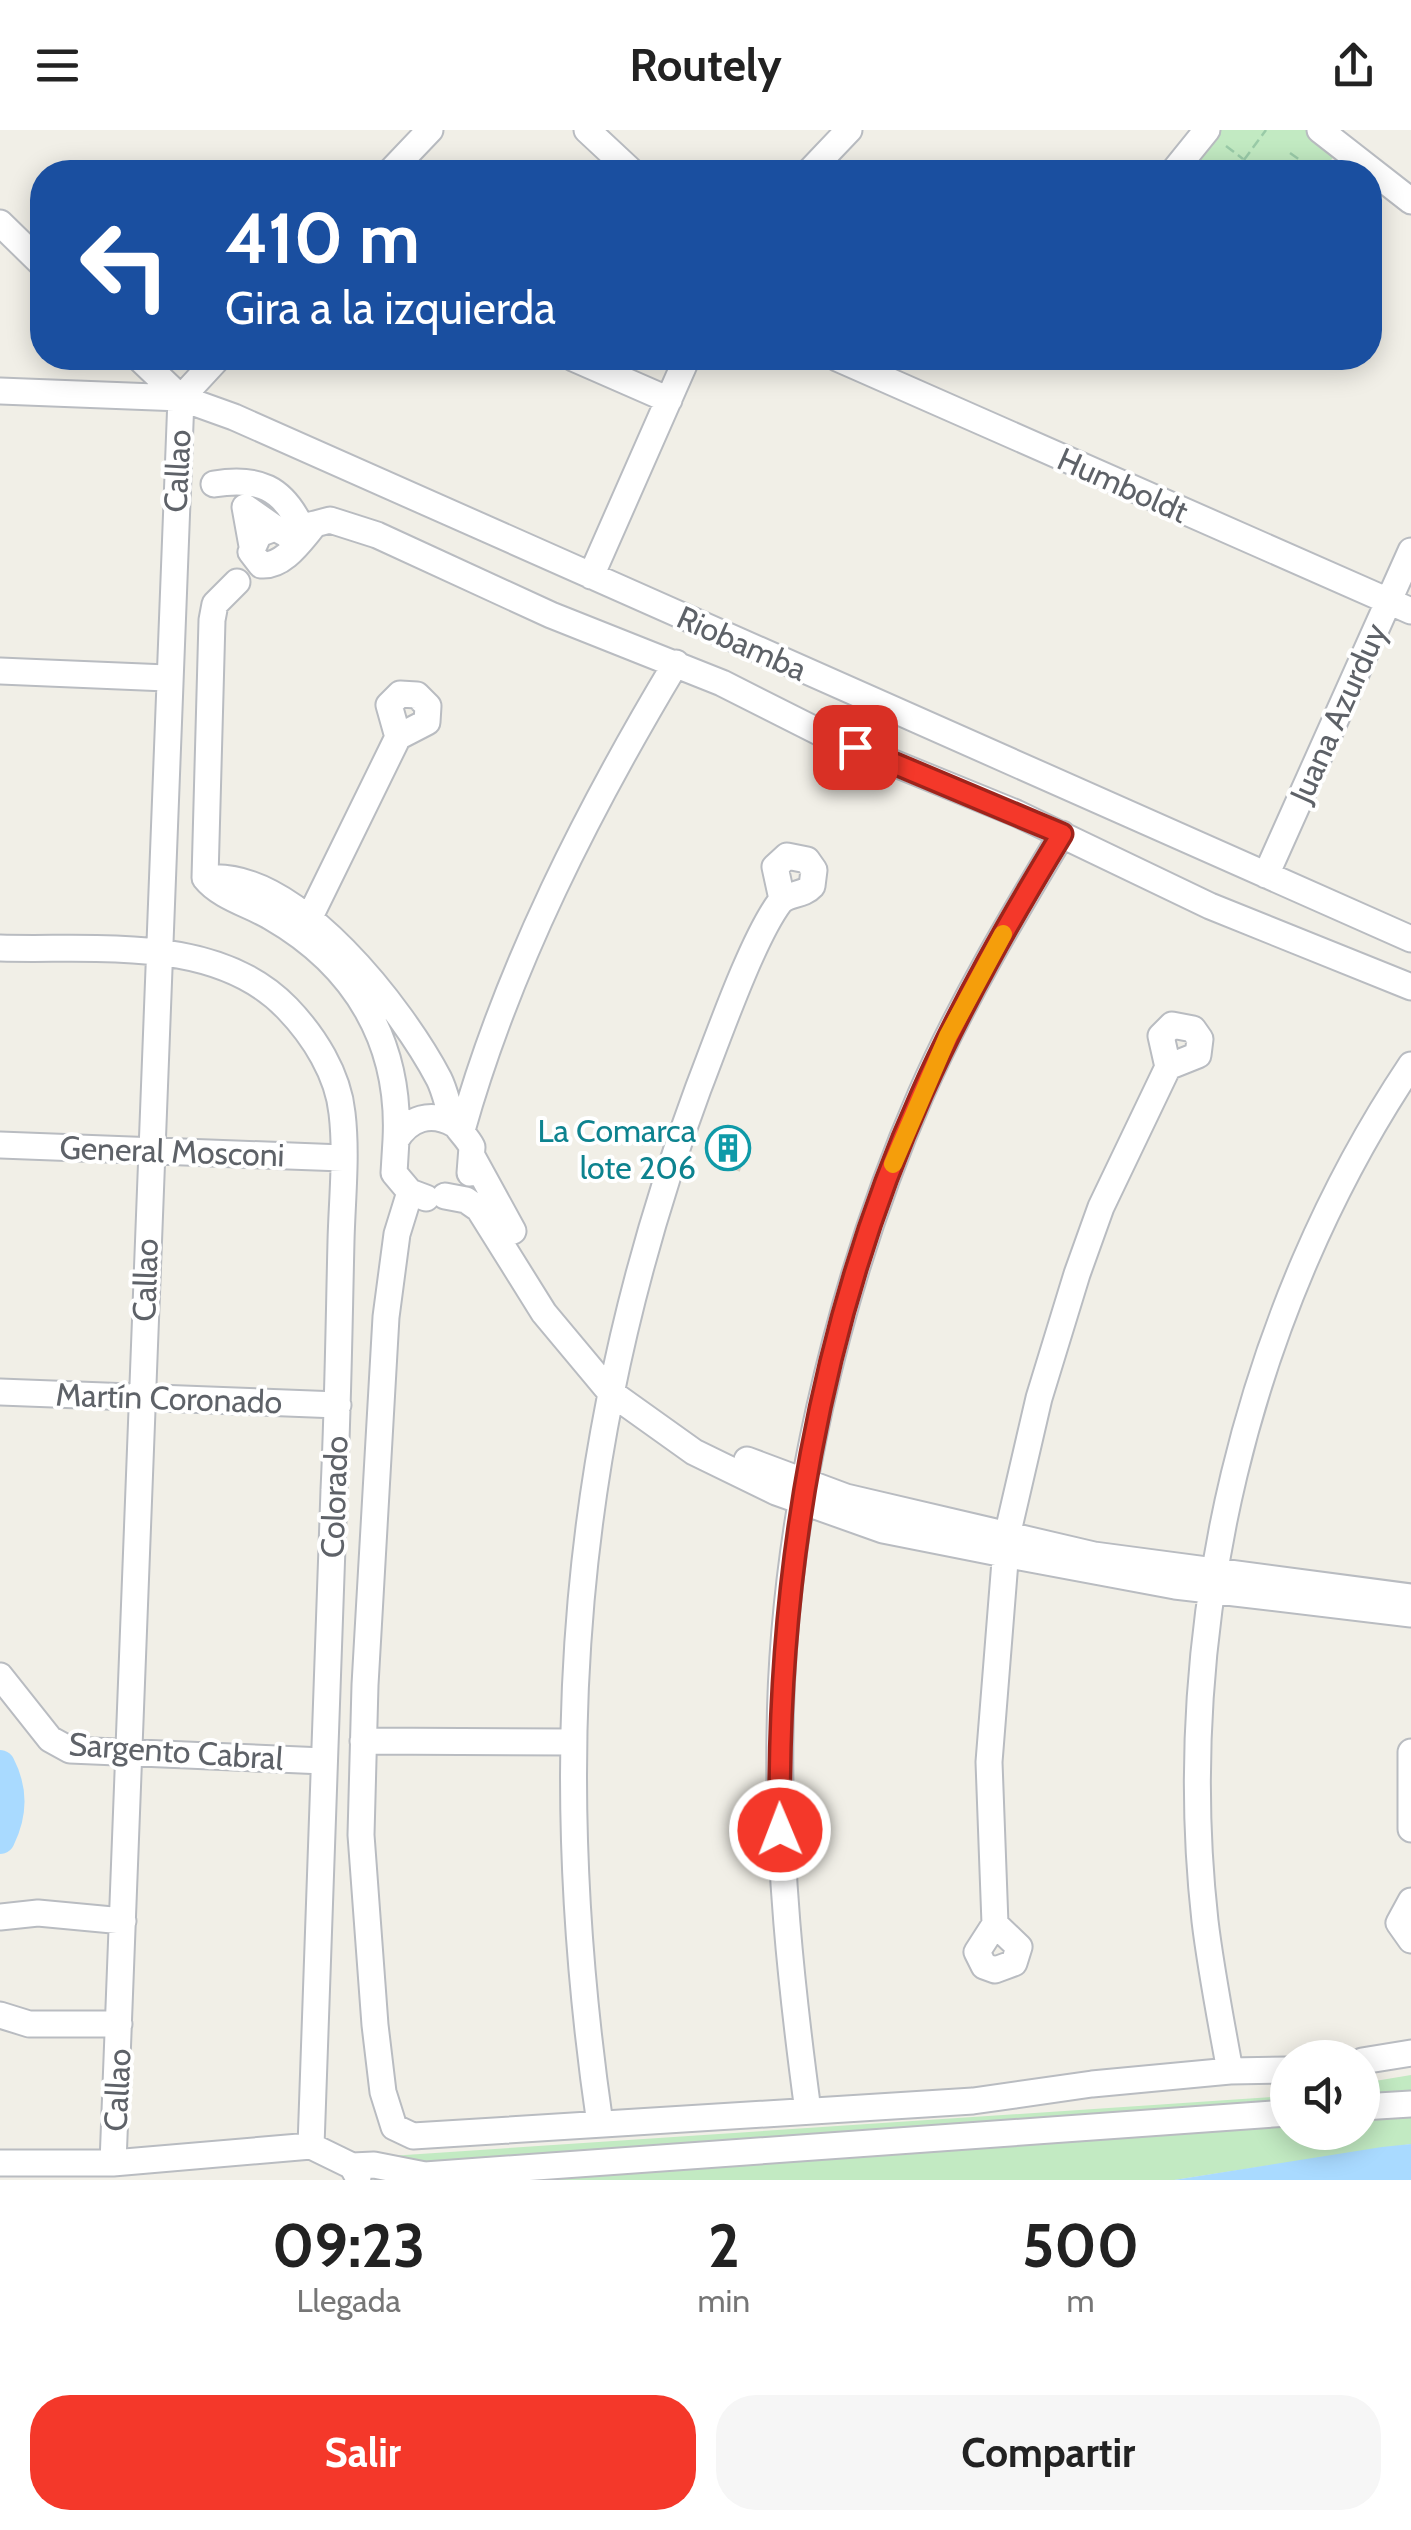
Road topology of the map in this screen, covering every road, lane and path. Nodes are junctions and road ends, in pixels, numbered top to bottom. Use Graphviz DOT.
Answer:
graph roads {
  1 [pos="430,130"];
  2 [pos="586,130"];
  3 [pos="849,130"];
  4 [pos="1206,130"];
  5 [pos="1256,130"];
  6 [pos="1320,130"];
  7 [pos="1264,132"];
  8 [pos="1347,151"];
  9 [pos="1290,154"];
  10 [pos="401,160"];
  11 [pos="619,160"];
  12 [pos="820,160"];
  13 [pos="1182,160"];
  14 [pos="1244,160"];
  15 [pos="1299,160"];
  16 [pos="1340,160"];
  17 [pos="1359,160"];
  18 [pos="1382,178"];
  19 [pos="1411,200"];
  20 [pos="0,223"];
  21 [pos="30,252"];
  22 [pos="151,370"];
  23 [pos="207,370"];
  24 [pos="600,370"];
  25 [pos="683,370"];
  26 [pos="863,370"];
  27 [pos="0,391"];
  28 [pos="180,398"];
  29 [pos="669,400"];
  30 [pos="177,479"];
  31 [pos="214,484"];
  32 [pos="245,507"];
  33 [pos="294,532"];
  34 [pos="1411,551"];
  35 [pos="257,555"];
  36 [pos="591,576"];
  37 [pos="1400,606"];
  38 [pos="676,663"];
  39 [pos="0,671"];
  40 [pos="167,678"];
  41 [pos="398,737"];
  42 [pos="1062,834"];
  43 [pos="1266,875"];
  44 [pos="782,899"];
  45 [pos="304,928"];
  46 [pos="1411,940"];
  47 [pos="0,948"];
  48 [pos="156,953"];
  49 [pos="1411,987"];
  50 [pos="1411,1065"];
  51 [pos="1168,1067"];
  52 [pos="458,1126"];
  53 [pos="396,1140"];
  54 [pos="0,1145"];
  55 [pos="150,1150"];
  56 [pos="343,1158"];
  57 [pos="473,1158"];
  58 [pos="410,1192"];
  59 [pos="446,1196"];
  60 [pos="612,1381"];
  61 [pos="0,1392"];
  62 [pos="141,1397"];
  63 [pos="338,1405"];
  64 [pos="806,1494"];
  65 [pos="1006,1545"];
  66 [pos="1214,1580"];
  67 [pos="1411,1596"];
  68 [pos="1411,1614"];
  69 [pos="0,1676"];
  70 [pos="364,1740"];
  71 [pos="571,1742"];
  72 [pos="129,1752"];
  73 [pos="1411,1752"];
  74 [pos="324,1761"];
  75 [pos="1411,1830"];
  76 [pos="1411,1902"];
  77 [pos="0,1916"];
  78 [pos="123,1921"];
  79 [pos="995,1924"];
  80 [pos="1411,1940"];
  81 [pos="0,2015"];
  82 [pos="120,2024"];
  83 [pos="1411,2053"];
  84 [pos="1380,2058"];
  85 [pos="1270,2070"];
  86 [pos="1230,2071"];
  87 [pos="1411,2104"];
  88 [pos="1380,2106"];
  89 [pos="808,2111"];
  90 [pos="1270,2114"];
  91 [pos="600,2124"];
  92 [pos="311,2146"];
  93 [pos="0,2162"];
  94 [pos="113,2162"];
  95 [pos="355,2173"];
  1 -- 10 [label="street"];
  2 -- 11 [label="street"];
  3 -- 12 [label="street"];
  4 -- 13 [label="street"];
  4 -- 14 [label="path"];
  5 -- 7 [label="path"];
  6 -- 8 [label="street"];
  7 -- 14 [label="path"];
  8 -- 16 [label="street"];
  8 -- 17 [label="street"];
  9 -- 15 [label="path"];
  18 -- 19 [label="street"];
  20 -- 21 [label="street"];
  22 -- 28 [label="street, Riobamba"];
  23 -- 28 [label="street"];
  24 -- 29 [label="street"];
  25 -- 29 [label="street"];
  26 -- 37 [label="street, Humboldt"];
  27 -- 28 [label="street"];
  28 -- 30 [label="street, Callao"];
  28 -- 36 [label="street, Riobamba"];
  29 -- 36 [label="street"];
  30 -- 31 [label="street"];
  30 -- 40 [label="street, Callao"];
  31 -- 32 [label="street"];
  31 -- 33 [label="street"];
  32 -- 33 [label="street"];
  32 -- 35 [label="street"];
  33 -- 35 [label="street"];
  33 -- 38 [label="street"];
  34 -- 37 [label="street, Juana Azurduy"];
  35 -- 45 [label="street"];
  36 -- 43 [label="street, Riobamba"];
  37 -- 43 [label="street, Juana Azurduy"];
  38 -- 42 [label="street"];
  38 -- 52 [label="street"];
  39 -- 40 [label="street"];
  40 -- 48 [label="street, Callao"];
  41 -- 45 [label="street"];
  42 -- 49 [label="street"];
  42 -- 64 [label="street"];
  43 -- 46 [label="street, Riobamba"];
  44 -- 60 [label="street"];
  45 -- 52 [label="street"];
  45 -- 53 [label="street"];
  47 -- 48 [label="street, Colorado"];
  48 -- 55 [label="street, Callao"];
  48 -- 56 [label="street, Colorado"];
  50 -- 66 [label="street"];
  51 -- 65 [label="street"];
  52 -- 53 [label="street"];
  52 -- 57 [label="street"];
  53 -- 58 [label="street"];
  54 -- 55 [label="street, General Mosconi"];
  55 -- 56 [label="street, General Mosconi"];
  55 -- 62 [label="street, Callao"];
  56 -- 63 [label="street, Colorado"];
  57 -- 59 [label="street"];
  57 -- 60 [label="street"];
  58 -- 59 [label="street"];
  58 -- 70 [label="street"];
  59 -- 60 [label="street"];
  60 -- 64 [label="street"];
  60 -- 71 [label="street"];
  61 -- 62 [label="street, Martín Coronado"];
  62 -- 63 [label="street, Martín Coronado"];
  62 -- 72 [label="street, Callao"];
  63 -- 74 [label="street, Colorado"];
  64 -- 65 [label="street"];
  64 -- 89 [label="street"];
  65 -- 66 [label="street"];
  65 -- 79 [label="street"];
  66 -- 67 [label="street"];
  66 -- 68 [label="street"];
  66 -- 86 [label="street"];
  69 -- 72 [label="street, Sargento Cabral"];
  70 -- 71 [label="street"];
  70 -- 91 [label="street"];
  71 -- 91 [label="street"];
  72 -- 74 [label="street, Sargento Cabral"];
  72 -- 78 [label="street, Callao"];
  73 -- 75 [label="street"];
  74 -- 92 [label="street, Colorado"];
  76 -- 80 [label="street"];
  77 -- 78 [label="street"];
  78 -- 82 [label="street, Callao"];
  81 -- 82 [label="street"];
  82 -- 94 [label="street, Callao"];
  83 -- 84 [label="street"];
  85 -- 86 [label="street"];
  86 -- 89 [label="street"];
  87 -- 88 [label="street"];
  89 -- 91 [label="street"];
  90 -- 95 [label="street"];
  92 -- 94 [label="street"];
  92 -- 95 [label="street"];
  93 -- 94 [label="street"];
}
